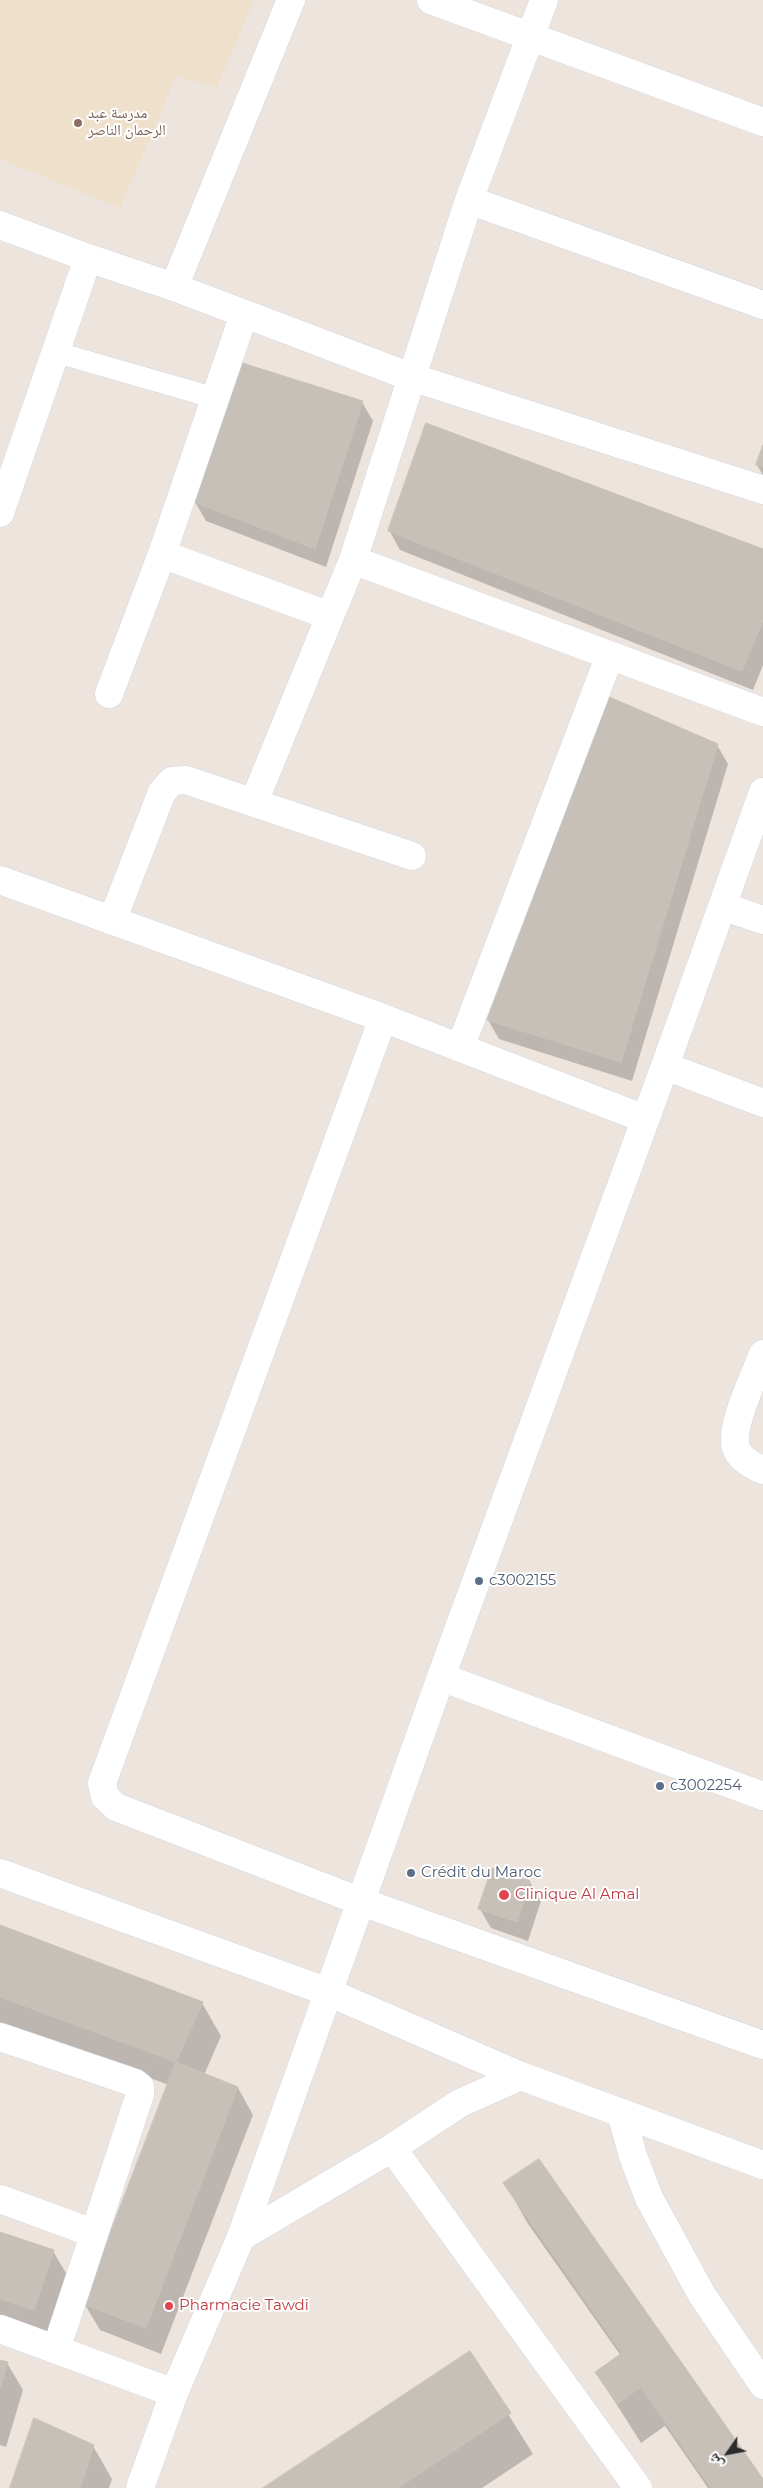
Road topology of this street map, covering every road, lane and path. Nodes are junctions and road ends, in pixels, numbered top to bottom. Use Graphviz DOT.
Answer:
graph roads {
  1 [pos="291,0"];
  2 [pos="431,0"];
  3 [pos="544,0"];
  4 [pos="529,37"];
  5 [pos="763,122"];
  6 [pos="469,200"];
  7 [pos="0,225"];
  8 [pos="88,258"];
  9 [pos="174,287"];
  10 [pos="763,305"];
  11 [pos="244,314"];
  12 [pos="55,352"];
  13 [pos="412,377"];
  14 [pos="216,398"];
  15 [pos="763,490"];
  16 [pos="0,513"];
  17 [pos="162,554"];
  18 [pos="353,560"];
  19 [pos="330,616"];
  20 [pos="610,655"];
  21 [pos="110,694"];
  22 [pos="763,712"];
  23 [pos="763,792"];
  24 [pos="254,802"];
  25 [pos="412,856"];
  26 [pos="0,880"];
  27 [pos="722,906"];
  28 [pos="112,920"];
  29 [pos="763,920"];
  30 [pos="383,1018"];
  31 [pos="460,1048"];
  32 [pos="665,1066"];
  33 [pos="763,1103"];
  34 [pos="644,1119"];
  35 [pos="763,1354"];
  36 [pos="763,1470"];
  37 [pos="440,1677"];
  38 [pos="763,1796"];
  39 [pos="0,1873"];
  40 [pos="362,1902"];
  41 [pos="328,1992"];
  42 [pos="0,2037"];
  43 [pos="763,2045"];
  44 [pos="521,2076"];
  45 [pos="621,2113"];
  46 [pos="392,2148"];
  47 [pos="763,2165"];
  48 [pos="0,2199"];
  49 [pos="94,2233"];
  50 [pos="241,2237"];
  51 [pos="0,2329"];
  52 [pos="56,2350"];
  53 [pos="763,2385"];
  54 [pos="174,2393"];
  55 [pos="141,2487"];
  56 [pos="638,2488"];
  1 -- 9 [label="street"];
  2 -- 4 [label="street"];
  3 -- 4 [label="street"];
  4 -- 5 [label="street"];
  4 -- 6 [label="street"];
  6 -- 10 [label="street"];
  6 -- 13 [label="street"];
  7 -- 8 [label="street"];
  8 -- 9 [label="street"];
  8 -- 12 [label="street"];
  9 -- 11 [label="street"];
  11 -- 13 [label="street"];
  11 -- 14 [label="street"];
  12 -- 14 [label="lane"];
  12 -- 16 [label="street"];
  13 -- 15 [label="street"];
  13 -- 18 [label="street"];
  14 -- 17 [label="street"];
  17 -- 19 [label="street"];
  17 -- 21 [label="street"];
  18 -- 19 [label="street"];
  18 -- 20 [label="street"];
  19 -- 24 [label="street"];
  20 -- 22 [label="street"];
  20 -- 31 [label="street"];
  23 -- 27 [label="street"];
  24 -- 25 [label="street"];
  24 -- 28 [label="street"];
  26 -- 28 [label="street"];
  27 -- 29 [label="street"];
  27 -- 32 [label="street"];
  28 -- 30 [label="street"];
  30 -- 31 [label="street"];
  30 -- 40 [label="street"];
  31 -- 34 [label="street"];
  32 -- 33 [label="street"];
  32 -- 34 [label="street"];
  34 -- 37 [label="street"];
  35 -- 36 [label="street"];
  37 -- 38 [label="street"];
  37 -- 40 [label="street"];
  39 -- 41 [label="street"];
  40 -- 41 [label="street"];
  40 -- 43 [label="street"];
  41 -- 44 [label="street"];
  41 -- 50 [label="street"];
  42 -- 49 [label="street"];
  44 -- 45 [label="street"];
  44 -- 46 [label="street"];
  45 -- 47 [label="street"];
  45 -- 53 [label="street"];
  46 -- 50 [label="street"];
  46 -- 56 [label="street"];
  48 -- 49 [label="street"];
  49 -- 52 [label="street"];
  50 -- 54 [label="street"];
  51 -- 52 [label="street"];
  52 -- 54 [label="street"];
  54 -- 55 [label="street"];
}
